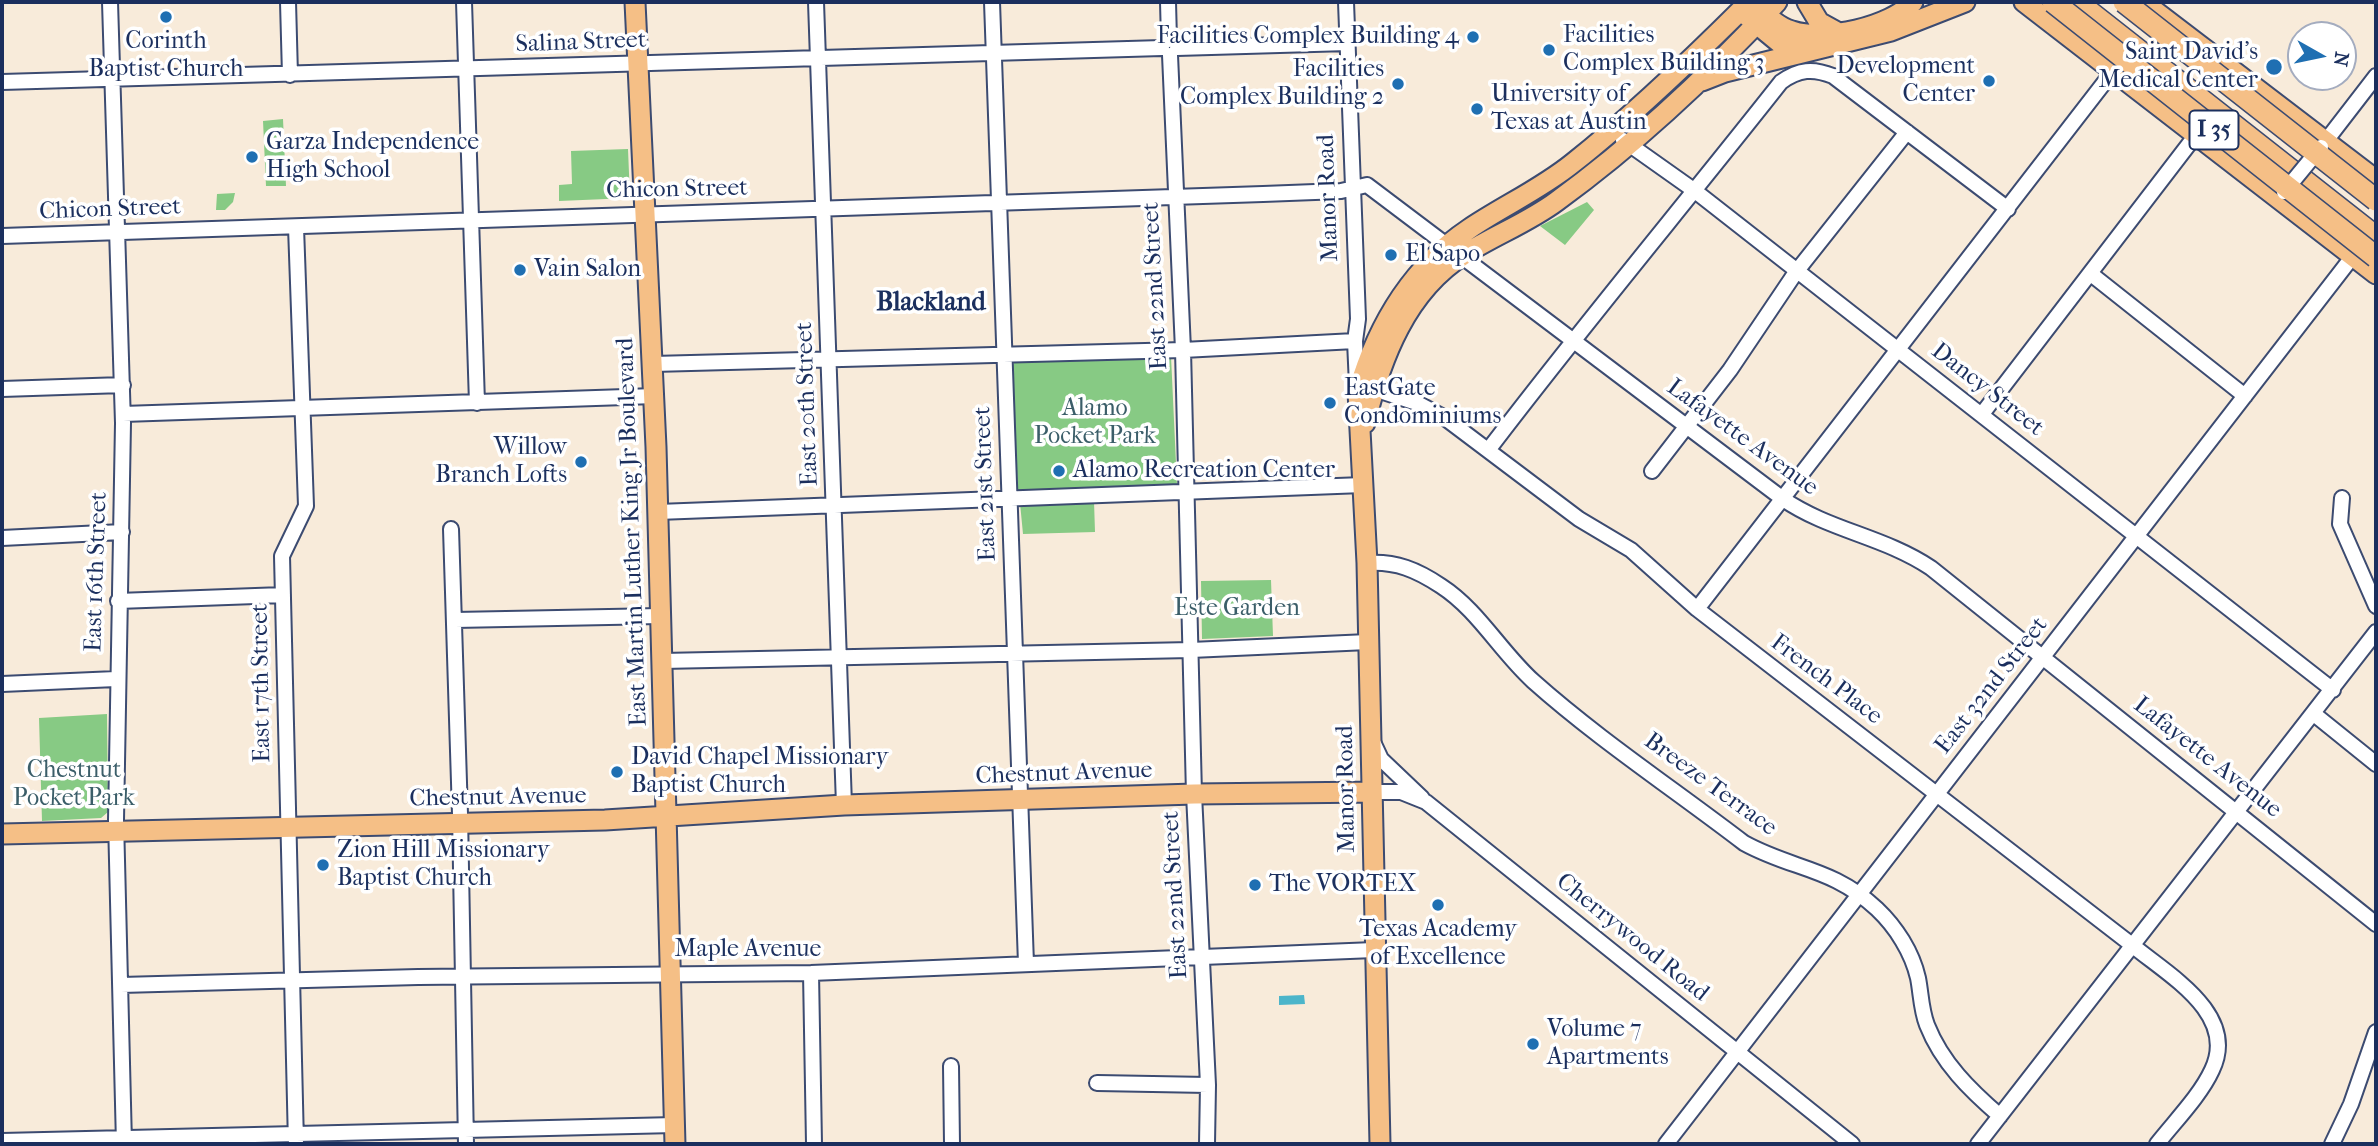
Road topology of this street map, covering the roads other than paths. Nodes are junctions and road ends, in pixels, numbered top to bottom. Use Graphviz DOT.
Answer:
graph roads {
  1 [pos="110,2"];
  2 [pos="288,2"];
  3 [pos="464,2"];
  4 [pos="635,2"];
  5 [pos="816,2"];
  6 [pos="992,2"];
  7 [pos="1168,2"];
  8 [pos="1346,2"];
  9 [pos="1807,2"];
  10 [pos="1913,2"];
  11 [pos="1965,2"];
  12 [pos="2024,2"];
  13 [pos="2053,2"];
  14 [pos="2077,2"];
  15 [pos="2098,2"];
  16 [pos="2125,2"];
  17 [pos="2143,2"];
  18 [pos="1757,9"];
  19 [pos="1839,33"];
  20 [pos="1348,43"];
  21 [pos="1169,48"];
  22 [pos="1812,50"];
  23 [pos="993,53"];
  24 [pos="818,56"];
  25 [pos="2216,57"];
  26 [pos="639,64"];
  27 [pos="465,69"];
  28 [pos="2114,70"];
  29 [pos="290,75"];
  30 [pos="2376,76"];
  31 [pos="112,81"];
  32 [pos="2,82"];
  33 [pos="1684,93"];
  34 [pos="1611,131"];
  35 [pos="1906,132"];
  36 [pos="2196,135"];
  37 [pos="1628,143"];
  38 [pos="2324,144"];
  39 [pos="2376,180"];
  40 [pos="1353,188"];
  41 [pos="1695,191"];
  42 [pos="2282,195"];
  43 [pos="1174,197"];
  44 [pos="2376,200"];
  45 [pos="999,202"];
  46 [pos="826,208"];
  47 [pos="2008,209"];
  48 [pos="646,214"];
  49 [pos="2376,219"];
  50 [pos="469,221"];
  51 [pos="296,227"];
  52 [pos="117,233"];
  53 [pos="2,236"];
  54 [pos="2376,237"];
  55 [pos="1455,250"];
  56 [pos="2353,256"];
  57 [pos="2376,257"];
  58 [pos="1796,272"];
  59 [pos="2091,274"];
  60 [pos="2376,274"];
  61 [pos="1572,340"];
  62 [pos="1355,341"];
  63 [pos="1898,349"];
  64 [pos="1183,350"];
  65 [pos="1004,352"];
  66 [pos="829,358"];
  67 [pos="653,364"];
  68 [pos="122,385"];
  69 [pos="2,389"];
  70 [pos="1366,391"];
  71 [pos="654,396"];
  72 [pos="2245,396"];
  73 [pos="477,403"];
  74 [pos="302,410"];
  75 [pos="123,414"];
  76 [pos="1982,414"];
  77 [pos="1686,427"];
  78 [pos="1489,449"];
  79 [pos="1652,471"];
  80 [pos="1363,485"];
  81 [pos="1187,490"];
  82 [pos="2342,498"];
  83 [pos="1783,499"];
  84 [pos="1009,500"];
  85 [pos="834,506"];
  86 [pos="658,512"];
  87 [pos="451,529"];
  88 [pos="121,532"];
  89 [pos="2137,535"];
  90 [pos="2,538"];
  91 [pos="1367,563"];
  92 [pos="283,595"];
  93 [pos="118,601"];
  94 [pos="2376,606"];
  95 [pos="1697,609"];
  96 [pos="660,616"];
  97 [pos="455,620"];
  98 [pos="2376,632"];
  99 [pos="1368,642"];
  100 [pos="1191,650"];
  101 [pos="1015,653"];
  102 [pos="838,657"];
  103 [pos="2043,657"];
  104 [pos="662,661"];
  105 [pos="116,679"];
  106 [pos="2,684"];
  107 [pos="2333,690"];
  108 [pos="2314,714"];
  109 [pos="1371,739"];
  110 [pos="2376,764"];
  111 [pos="1373,792"];
  112 [pos="1194,794"];
  113 [pos="1937,794"];
  114 [pos="1020,801"];
  115 [pos="1426,802"];
  116 [pos="844,805"];
  117 [pos="2238,811"];
  118 [pos="664,816"];
  119 [pos="460,824"];
  120 [pos="288,826"];
  121 [pos="117,831"];
  122 [pos="2,834"];
  123 [pos="1859,894"];
  124 [pos="2376,924"];
  125 [pos="2132,946"];
  126 [pos="1374,950"];
  127 [pos="1202,957"];
  128 [pos="1026,964"];
  129 [pos="671,973"];
  130 [pos="811,973"];
  131 [pos="462,976"];
  132 [pos="293,980"];
  133 [pos="121,985"];
  134 [pos="2376,1032"];
  135 [pos="1737,1052"];
  136 [pos="951,1066"];
  137 [pos="1097,1083"];
  138 [pos="1208,1085"];
  139 [pos="2000,1116"];
  140 [pos="466,1128"];
  141 [pos="675,1134"];
  142 [pos="295,1139"];
  143 [pos="2,1141"];
  144 [pos="124,1141"];
  145 [pos="466,1144"];
  146 [pos="814,1144"];
  147 [pos="952,1144"];
  148 [pos="1207,1144"];
  149 [pos="1380,1144"];
  150 [pos="1666,1144"];
  151 [pos="1852,1144"];
  152 [pos="1978,1144"];
  153 [pos="2157,1144"];
  154 [pos="2332,1144"];
  1 -- 31 [label="street, East 16th Street"];
  2 -- 29 [label="street"];
  3 -- 27 [label="street"];
  4 -- 26 [label="main road, East Martin Luther King Jr Boulevard"];
  5 -- 24 [label="street, East 20th Street"];
  6 -- 23 [label="street, East 21st Street"];
  7 -- 21 [label="street, East 22nd Street"];
  8 -- 20 [label="street, Manor Road"];
  9 -- 19 [label="main road"];
  10 -- 19 [label="main road"];
  11 -- 22 [label="main road"];
  12 -- 28 [label="main road"];
  13 -- 57 [label="highway, I 35, bridge"];
  14 -- 54 [label="highway, I 35"];
  15 -- 49 [label="highway, I 35"];
  16 -- 25 [label="highway"];
  16 -- 44 [label="highway, I 35, bridge"];
  17 -- 25 [label="main road"];
  18 -- 19 [label="main road"];
  18 -- 22 [label="main road"];
  18 -- 33 [label="main road"];
  18 -- 34 [label="main road"];
  20 -- 21 [label="street, Salina Street"];
  20 -- 40 [label="street, Manor Road"];
  21 -- 23 [label="street, Salina Street"];
  21 -- 43 [label="street, East 22nd Street"];
  22 -- 33 [label="main road"];
  23 -- 24 [label="street, Salina Street"];
  23 -- 45 [label="street, East 21st Street"];
  24 -- 26 [label="street, Salina Street"];
  24 -- 46 [label="street, East 20th Street"];
  25 -- 38 [label="main road"];
  26 -- 27 [label="street, Salina Street"];
  26 -- 48 [label="main road, East Martin Luther King Jr Boulevard"];
  27 -- 29 [label="street, Salina Street"];
  27 -- 50 [label="street"];
  28 -- 36 [label="main road"];
  28 -- 47 [label="street"];
  29 -- 31 [label="street, Salina Street"];
  30 -- 38 [label="street"];
  31 -- 32 [label="street, Salina Street"];
  31 -- 52 [label="street, East 16th Street"];
  33 -- 37 [label="main road"];
  34 -- 37 [label="street, Dancy Street"];
  34 -- 55 [label="main road"];
  35 -- 41 [label="street"];
  35 -- 47 [label="street"];
  35 -- 58 [label="street"];
  36 -- 42 [label="main road"];
  36 -- 59 [label="street"];
  37 -- 41 [label="street, Dancy Street"];
  37 -- 55 [label="main road"];
  38 -- 39 [label="main road"];
  38 -- 42 [label="street, bridge"];
  40 -- 43 [label="street, Chicon Street"];
  40 -- 55 [label="street, Lafayette Avenue"];
  40 -- 62 [label="street, Manor Road"];
  41 -- 58 [label="street, Dancy Street"];
  41 -- 61 [label="street"];
  42 -- 56 [label="main road"];
  43 -- 45 [label="street, Chicon Street"];
  43 -- 64 [label="street, East 22nd Street"];
  45 -- 46 [label="street, Chicon Street"];
  45 -- 65 [label="street, East 21st Street"];
  46 -- 48 [label="street, Chicon Street"];
  46 -- 66 [label="street, East 20th Street"];
  47 -- 63 [label="street"];
  48 -- 50 [label="street, Chicon Street"];
  48 -- 67 [label="main road, East Martin Luther King Jr Boulevard"];
  50 -- 51 [label="street, Chicon Street"];
  50 -- 73 [label="street"];
  51 -- 52 [label="street, Chicon Street"];
  51 -- 74 [label="street, East 17th Street"];
  52 -- 53 [label="street, Chicon Street"];
  52 -- 68 [label="street, East 16th Street"];
  55 -- 61 [label="street, Lafayette Avenue"];
  55 -- 70 [label="main road, Manor Road"];
  56 -- 60 [label="main road"];
  56 -- 72 [label="street, East 32nd Street"];
  58 -- 63 [label="street, Dancy Street"];
  58 -- 77 [label="street"];
  59 -- 72 [label="street"];
  59 -- 76 [label="street"];
  61 -- 77 [label="street, Lafayette Avenue"];
  61 -- 78 [label="street"];
  62 -- 64 [label="street"];
  62 -- 70 [label="street, Manor Road"];
  63 -- 76 [label="street, Dancy Street"];
  63 -- 83 [label="street"];
  64 -- 65 [label="street"];
  64 -- 81 [label="street, East 22nd Street"];
  65 -- 66 [label="street"];
  65 -- 84 [label="street, East 21st Street"];
  66 -- 67 [label="street"];
  66 -- 85 [label="street, East 20th Street"];
  67 -- 71 [label="main road, East Martin Luther King Jr Boulevard"];
  68 -- 69 [label="street"];
  68 -- 75 [label="street, East 16th Street"];
  70 -- 78 [label="street, French Place"];
  70 -- 80 [label="main road, Manor Road"];
  71 -- 73 [label="street"];
  71 -- 86 [label="main road, East Martin Luther King Jr Boulevard"];
  72 -- 89 [label="street, East 32nd Street"];
  73 -- 74 [label="street"];
  74 -- 75 [label="street"];
  74 -- 92 [label="street, East 17th Street"];
  75 -- 88 [label="street, East 16th Street"];
  76 -- 89 [label="street, Dancy Street"];
  77 -- 79 [label="street"];
  77 -- 83 [label="street, Lafayette Avenue"];
  78 -- 95 [label="street, French Place"];
  80 -- 81 [label="street"];
  80 -- 91 [label="main road, Manor Road"];
  81 -- 84 [label="street"];
  81 -- 100 [label="street, East 22nd Street"];
  82 -- 94 [label="street"];
  83 -- 95 [label="street"];
  83 -- 103 [label="street, Lafayette Avenue"];
  84 -- 85 [label="street"];
  84 -- 101 [label="street, East 21st Street"];
  85 -- 86 [label="street"];
  85 -- 102 [label="street, East 20th Street"];
  86 -- 96 [label="main road, East Martin Luther King Jr Boulevard"];
  87 -- 97 [label="street"];
  88 -- 90 [label="street"];
  88 -- 93 [label="street, East 16th Street"];
  89 -- 103 [label="street, East 32nd Street"];
  89 -- 107 [label="street, Dancy Street"];
  91 -- 99 [label="main road, Manor Road"];
  91 -- 123 [label="street, Breeze Terrace"];
  92 -- 93 [label="street"];
  92 -- 120 [label="street, East 17th Street"];
  93 -- 105 [label="street, East 16th Street"];
  95 -- 113 [label="street, French Place"];
  96 -- 97 [label="street"];
  96 -- 104 [label="main road, East Martin Luther King Jr Boulevard"];
  97 -- 119 [label="street"];
  98 -- 107 [label="street"];
  99 -- 100 [label="street"];
  99 -- 109 [label="main road, Manor Road"];
  100 -- 101 [label="street"];
  100 -- 112 [label="street, East 22nd Street"];
  101 -- 102 [label="street"];
  101 -- 114 [label="street, East 21st Street"];
  102 -- 104 [label="street"];
  102 -- 116 [label="street, East 20th Street"];
  103 -- 113 [label="street, East 32nd Street"];
  103 -- 117 [label="street, Lafayette Avenue"];
  104 -- 118 [label="main road, East Martin Luther King Jr Boulevard"];
  105 -- 106 [label="street"];
  105 -- 121 [label="street, East 16th Street"];
  107 -- 108 [label="street"];
  108 -- 110 [label="street"];
  108 -- 117 [label="street"];
  109 -- 111 [label="main road, Manor Road"];
  109 -- 115 [label="street"];
  111 -- 112 [label="main road, Chestnut Avenue"];
  111 -- 115 [label="street, Cherrywood Road"];
  111 -- 126 [label="main road, Manor Road"];
  112 -- 114 [label="main road, Chestnut Avenue"];
  112 -- 127 [label="street, East 22nd Street"];
  113 -- 123 [label="street, East 32nd Street"];
  113 -- 125 [label="street, French Place"];
  114 -- 116 [label="main road, Chestnut Avenue"];
  114 -- 128 [label="street, East 21st Street"];
  115 -- 135 [label="street, Cherrywood Road"];
  116 -- 118 [label="main road, Chestnut Avenue"];
  117 -- 124 [label="street, Lafayette Avenue"];
  117 -- 125 [label="street"];
  118 -- 119 [label="main road, Chestnut Avenue"];
  118 -- 129 [label="main road, East Martin Luther King Jr Boulevard"];
  119 -- 120 [label="main road, Chestnut Avenue"];
  119 -- 131 [label="street"];
  120 -- 121 [label="main road, Chestnut Avenue"];
  120 -- 132 [label="street, East 17th Street"];
  121 -- 122 [label="main road, Chestnut Avenue"];
  121 -- 133 [label="street, East 16th Street"];
  123 -- 135 [label="street, East 32nd Street"];
  123 -- 139 [label="street, Breeze Terrace"];
  125 -- 139 [label="street"];
  125 -- 153 [label="street, French Place"];
  126 -- 127 [label="street, Maple Avenue"];
  126 -- 149 [label="main road, Manor Road"];
  127 -- 128 [label="street, Maple Avenue"];
  127 -- 138 [label="street, East 22nd Street"];
  128 -- 130 [label="street, Maple Avenue"];
  129 -- 130 [label="street, Maple Avenue"];
  129 -- 131 [label="street, Maple Avenue"];
  129 -- 141 [label="main road, East Martin Luther King Jr Boulevard"];
  130 -- 146 [label="street"];
  131 -- 132 [label="street, Maple Avenue"];
  131 -- 140 [label="street"];
  132 -- 133 [label="street, Maple Avenue"];
  132 -- 142 [label="street, East 17th Street"];
  133 -- 144 [label="street, East 16th Street"];
  134 -- 154 [label="street"];
  135 -- 150 [label="street, East 32nd Street"];
  135 -- 151 [label="street, Cherrywood Road"];
  136 -- 147 [label="street"];
  137 -- 138 [label="street"];
  138 -- 148 [label="street, East 22nd Street"];
  139 -- 152 [label="street"];
  140 -- 141 [label="street"];
  140 -- 142 [label="street"];
  140 -- 145 [label="street"];
  142 -- 144 [label="street"];
  143 -- 144 [label="street"];
}
